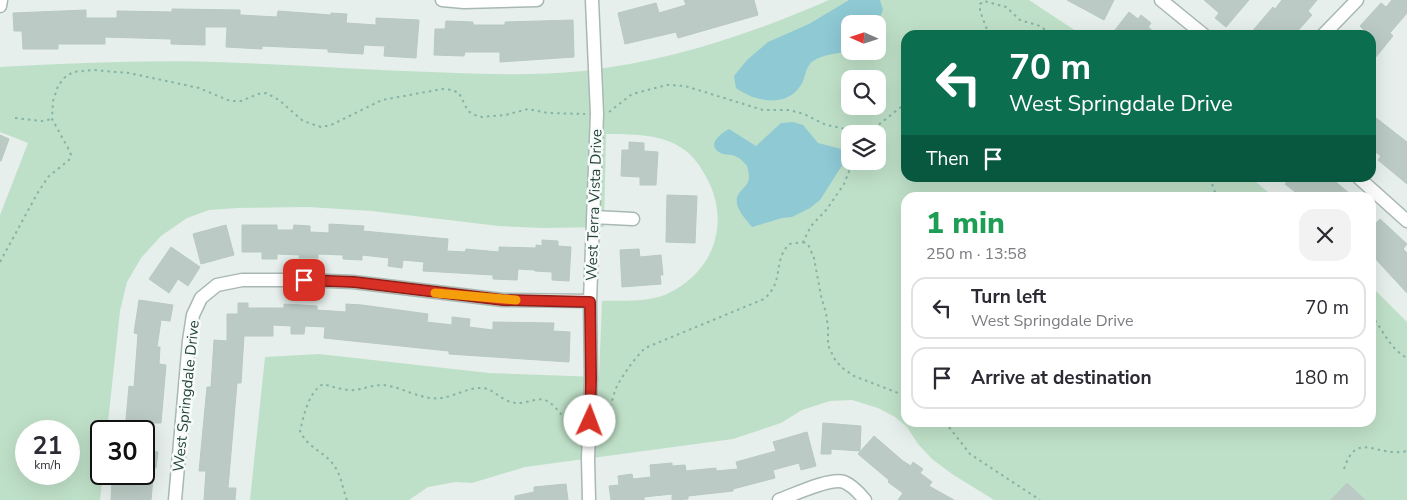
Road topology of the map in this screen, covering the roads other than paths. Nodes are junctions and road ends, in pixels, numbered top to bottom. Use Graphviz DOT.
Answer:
graph roads {
  1 [pos="1,0"];
  2 [pos="442,0"];
  3 [pos="537,0"];
  4 [pos="592,0"];
  5 [pos="1161,0"];
  6 [pos="1357,0"];
  7 [pos="0,6"];
  8 [pos="1198,30"];
  9 [pos="1328,30"];
  10 [pos="1363,182"];
  11 [pos="1374,192"];
  12 [pos="1376,194"];
  13 [pos="593,217"];
  14 [pos="633,219"];
  15 [pos="1407,222"];
  16 [pos="590,302"];
  17 [pos="175,500"];
  18 [pos="589,500"];
  19 [pos="779,500"];
  20 [pos="865,500"];
  1 -- 7 [label="street"];
  2 -- 3 [label="street"];
  4 -- 13 [label="street, West Terra Vista Drive"];
  5 -- 8 [label="street"];
  6 -- 9 [label="street"];
  10 -- 11 [label="street"];
  12 -- 15 [label="street"];
  13 -- 14 [label="street"];
  13 -- 16 [label="street, West Terra Vista Drive"];
  16 -- 17 [label="street, West Springdale Drive"];
  16 -- 18 [label="street, West Terra Vista Drive"];
  19 -- 20 [label="street"];
}
